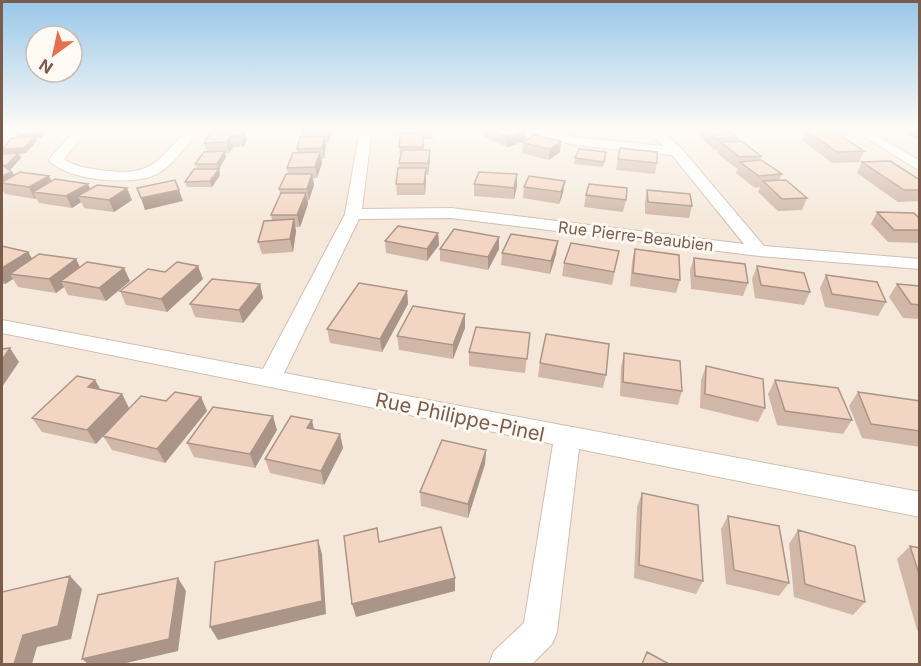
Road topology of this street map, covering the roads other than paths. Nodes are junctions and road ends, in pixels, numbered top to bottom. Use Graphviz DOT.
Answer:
graph roads {
  1 [pos="56,160"];
  2 [pos="166,160"];
  3 [pos="361,160"];
  4 [pos="684,160"];
  5 [pos="353,214"];
  6 [pos="759,251"];
  7 [pos="920,264"];
  8 [pos="2,327"];
  9 [pos="270,378"];
  10 [pos="567,439"];
  11 [pos="920,505"];
  12 [pos="507,664"];
  1 -- 2 [label="street"];
  3 -- 5 [label="street"];
  4 -- 6 [label="street"];
  5 -- 6 [label="street, Rue Pierre-Beaubien"];
  5 -- 9 [label="street"];
  6 -- 7 [label="street, Rue Pierre-Beaubien"];
  8 -- 9 [label="street, Rue Philippe-Pinel"];
  9 -- 10 [label="street, Rue Philippe-Pinel"];
  10 -- 11 [label="street, Rue Philippe-Pinel"];
  10 -- 12 [label="street"];
}
